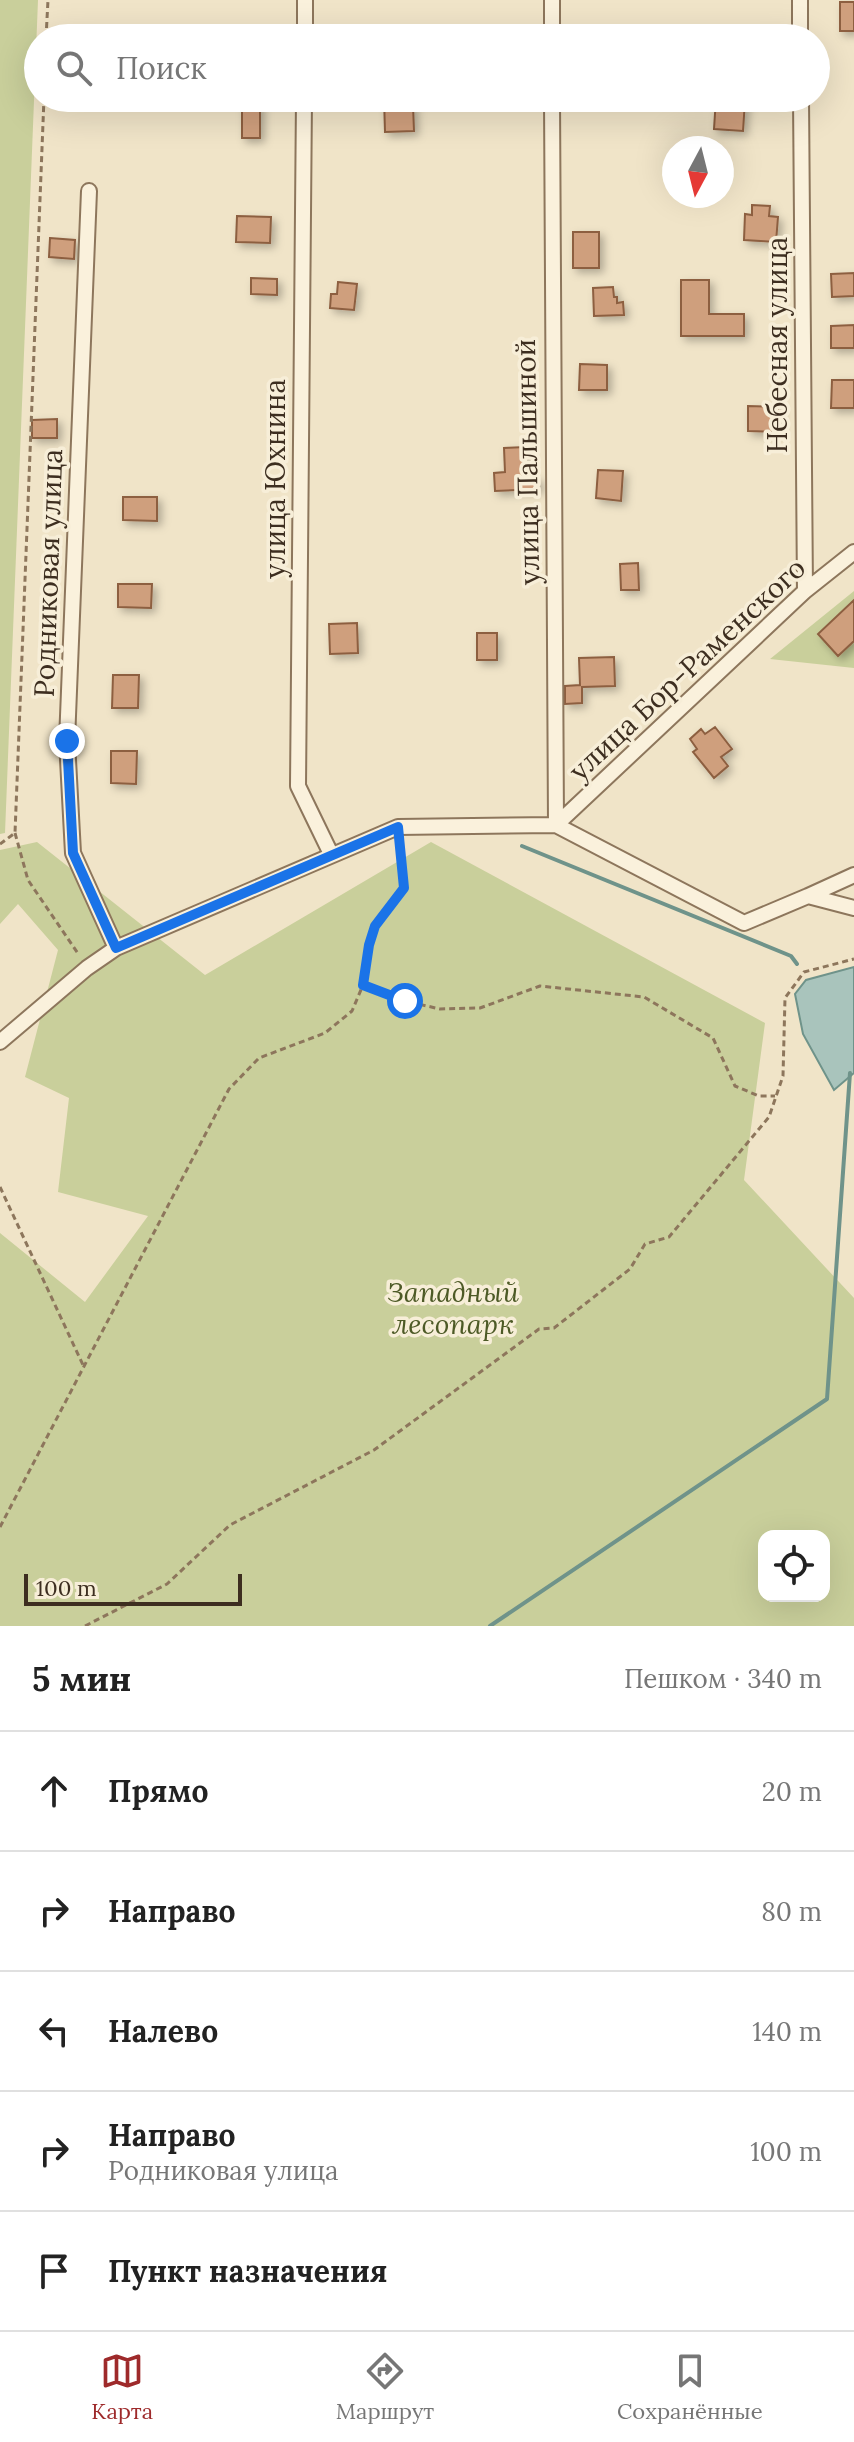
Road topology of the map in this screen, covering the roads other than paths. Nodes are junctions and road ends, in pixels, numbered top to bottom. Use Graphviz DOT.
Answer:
graph roads {
  1 [pos="305,0"];
  2 [pos="552,0"];
  3 [pos="800,0"];
  4 [pos="305,24"];
  5 [pos="552,24"];
  6 [pos="800,24"];
  7 [pos="304,112"];
  8 [pos="552,112"];
  9 [pos="801,112"];
  10 [pos="89,191"];
  11 [pos="854,552"];
  12 [pos="805,591"];
  13 [pos="556,825"];
  14 [pos="331,854"];
  15 [pos="854,875"];
  16 [pos="808,896"];
  17 [pos="854,908"];
  18 [pos="116,948"];
  19 [pos="0,1042"];
  1 -- 4 [label="street"];
  2 -- 5 [label="street"];
  3 -- 6 [label="street"];
  7 -- 14 [label="street, улица Юхнина"];
  8 -- 13 [label="street, улица Пальшиной"];
  9 -- 12 [label="street, Небесная улица"];
  10 -- 18 [label="street, Родниковая улица"];
  11 -- 12 [label="street, улица Бор-Раменского"];
  12 -- 13 [label="street, улица Бор-Раменского"];
  13 -- 14 [label="street"];
  13 -- 16 [label="street"];
  14 -- 18 [label="street"];
  15 -- 16 [label="street"];
  16 -- 17 [label="street"];
  18 -- 19 [label="street"];
}
